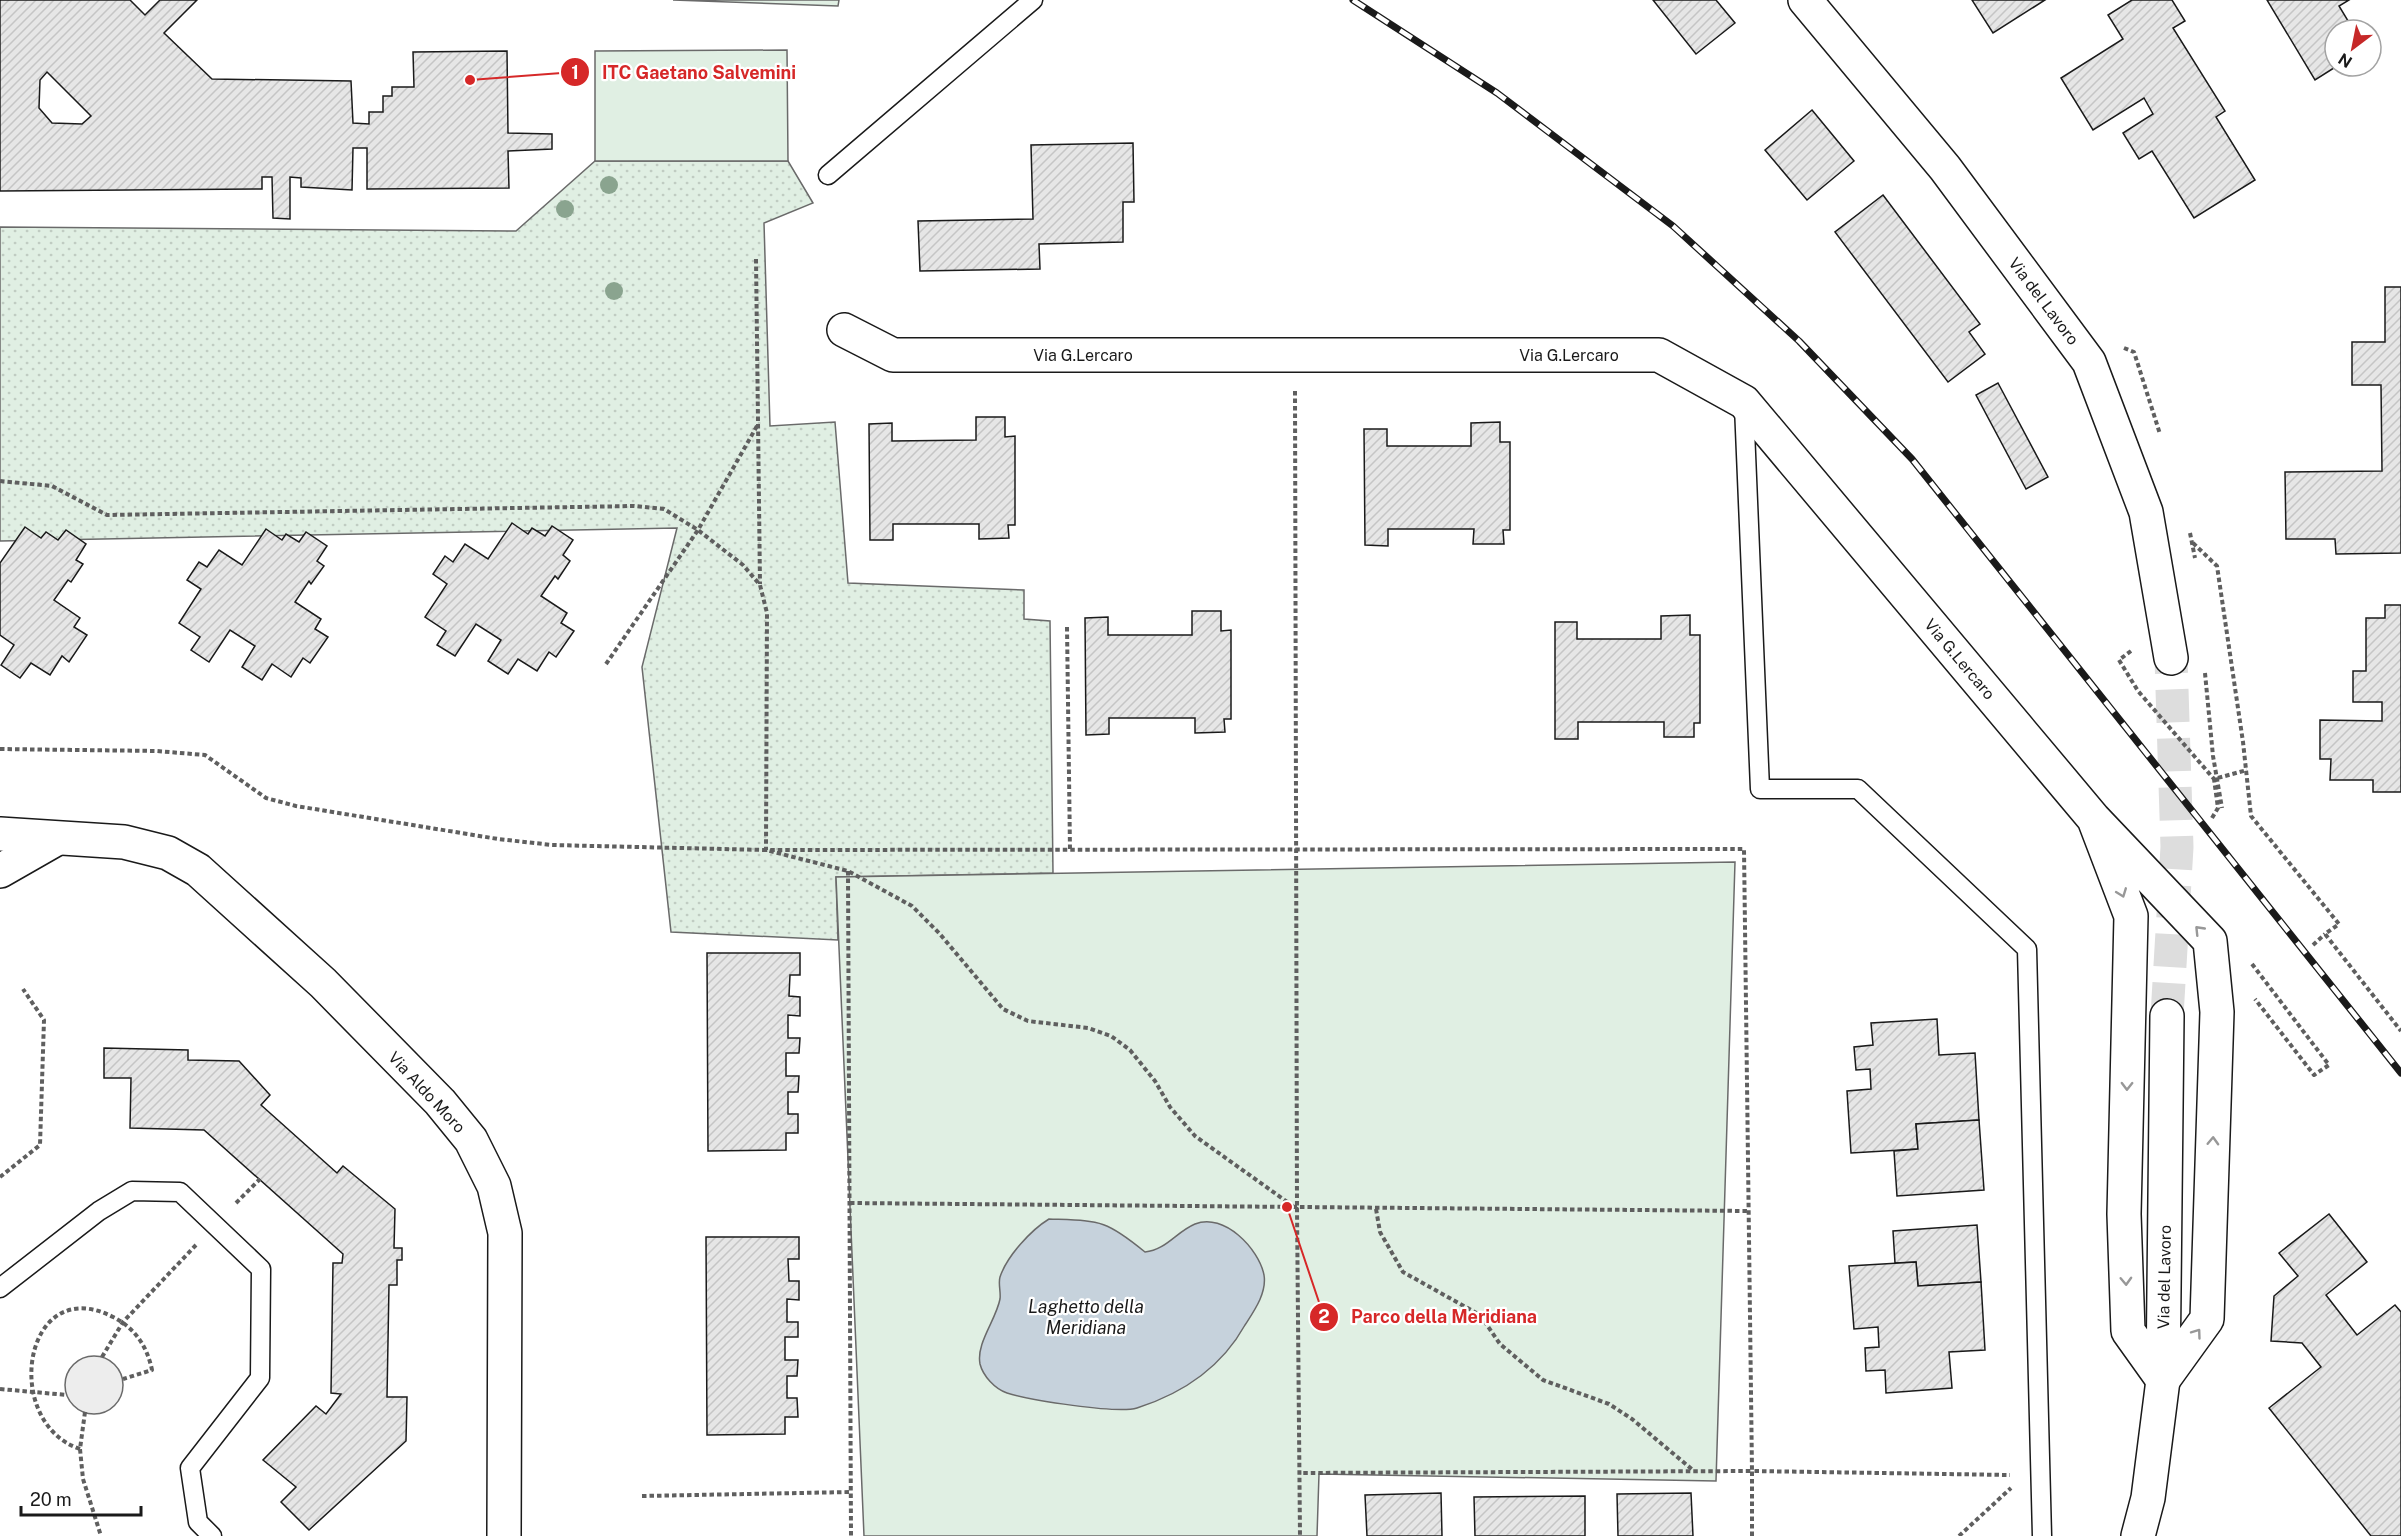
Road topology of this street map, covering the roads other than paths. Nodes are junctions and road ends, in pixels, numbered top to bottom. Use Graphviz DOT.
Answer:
graph roads {
  1 [pos="1033,0"];
  2 [pos="1805,0"];
  3 [pos="828,175"];
  4 [pos="844,330"];
  5 [pos="1744,402"];
  6 [pos="2171,658"];
  7 [pos="2094,819"];
  8 [pos="0,834"];
  9 [pos="56,838"];
  10 [pos="0,871"];
  11 [pos="2167,1017"];
  12 [pos="0,1288"];
  13 [pos="2163,1380"];
  14 [pos="212,1536"];
  15 [pos="504,1536"];
  16 [pos="2042,1536"];
  17 [pos="2138,1536"];
  1 -- 3 [label="lane"];
  2 -- 6 [label="street, Via del Lavoro"];
  4 -- 5 [label="street, Via G.Lercaro"];
  5 -- 7 [label="street, Via G.Lercaro"];
  5 -- 16 [label="lane"];
  7 -- 13 [label="street, one-way"];
  13 -- 7 [label="street, Via G.Lercaro, one-way"];
  8 -- 9 [label="street, Via Aldo Moro"];
  9 -- 10 [label="street"];
  9 -- 15 [label="street, Via Aldo Moro"];
  11 -- 13 [label="street, Via del Lavoro"];
  12 -- 14 [label="lane"];
  13 -- 17 [label="street, Via del Lavoro"];
}
